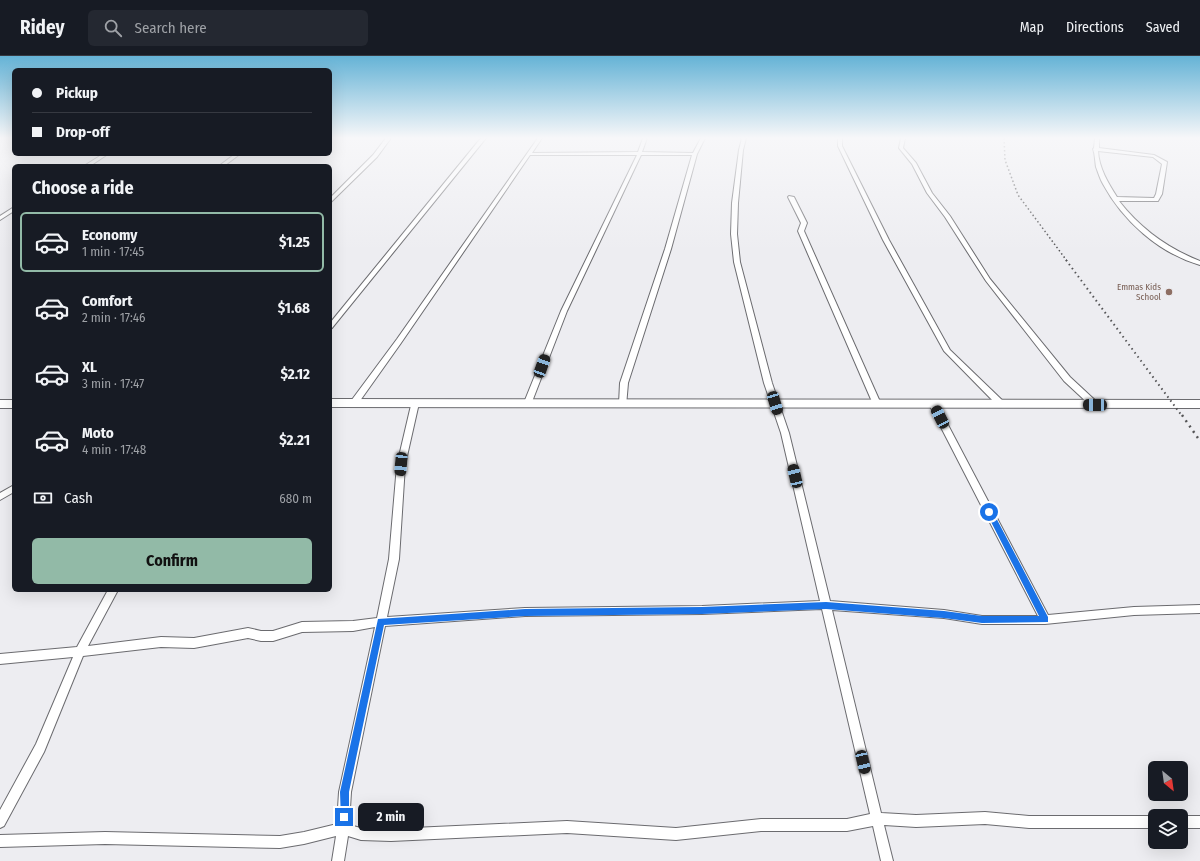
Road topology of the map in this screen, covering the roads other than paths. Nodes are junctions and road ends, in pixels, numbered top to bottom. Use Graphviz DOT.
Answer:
graph roads {
  1 [pos="354,176"];
  2 [pos="453,176"];
  3 [pos="514,176"];
  4 [pos="629,176"];
  5 [pos="689,176"];
  6 [pos="738,176"];
  7 [pos="854,176"];
  8 [pos="921,176"];
  9 [pos="1102,176"];
  10 [pos="1162,176"];
  11 [pos="791,197"];
  12 [pos="332,199"];
  13 [pos="1116,199"];
  14 [pos="12,210"];
  15 [pos="0,218"];
  16 [pos="1200,263"];
  17 [pos="332,325"];
  18 [pos="332,403"];
  19 [pos="354,403"];
  20 [pos="415,403"];
  21 [pos="775,403"];
  22 [pos="1000,403"];
  23 [pos="0,404"];
  24 [pos="12,404"];
  25 [pos="623,404"];
  26 [pos="878,404"];
  27 [pos="933,404"];
  28 [pos="1200,404"];
  29 [pos="527,405"];
  30 [pos="1095,405"];
  31 [pos="12,489"];
  32 [pos="0,497"];
  33 [pos="112,592"];
  34 [pos="826,605"];
  35 [pos="1200,610"];
  36 [pos="1045,620"];
  37 [pos="380,622"];
  38 [pos="80,652"];
  39 [pos="0,658"];
  40 [pos="876,819"];
  41 [pos="0,822"];
  42 [pos="1148,822"];
  43 [pos="1188,822"];
  44 [pos="1200,822"];
  45 [pos="344,829"];
  46 [pos="0,841"];
  47 [pos="338,861"];
  48 [pos="887,861"];
  1 -- 12 [label="street"];
  2 -- 17 [label="street"];
  3 -- 19 [label="street"];
  4 -- 29 [label="street"];
  5 -- 25 [label="street"];
  6 -- 21 [label="street"];
  7 -- 22 [label="street"];
  8 -- 30 [label="street"];
  9 -- 13 [label="street"];
  10 -- 13 [label="street"];
  11 -- 26 [label="street"];
  13 -- 16 [label="street"];
  14 -- 15 [label="street"];
  18 -- 19 [label="main road"];
  19 -- 20 [label="main road"];
  20 -- 29 [label="main road"];
  20 -- 37 [label="street"];
  21 -- 25 [label="main road"];
  21 -- 26 [label="main road"];
  21 -- 34 [label="street"];
  22 -- 27 [label="main road"];
  22 -- 30 [label="main road"];
  23 -- 24 [label="main road"];
  25 -- 29 [label="main road"];
  26 -- 27 [label="main road"];
  27 -- 36 [label="street"];
  28 -- 30 [label="main road"];
  31 -- 32 [label="street"];
  33 -- 38 [label="street"];
  34 -- 36 [label="street"];
  34 -- 37 [label="street"];
  34 -- 40 [label="street"];
  35 -- 36 [label="street"];
  37 -- 38 [label="street"];
  37 -- 45 [label="street"];
  38 -- 39 [label="street"];
  38 -- 41 [label="street"];
  40 -- 42 [label="street"];
  40 -- 45 [label="street"];
  40 -- 48 [label="street"];
  43 -- 44 [label="street"];
  45 -- 46 [label="street"];
  45 -- 47 [label="street"];
}
